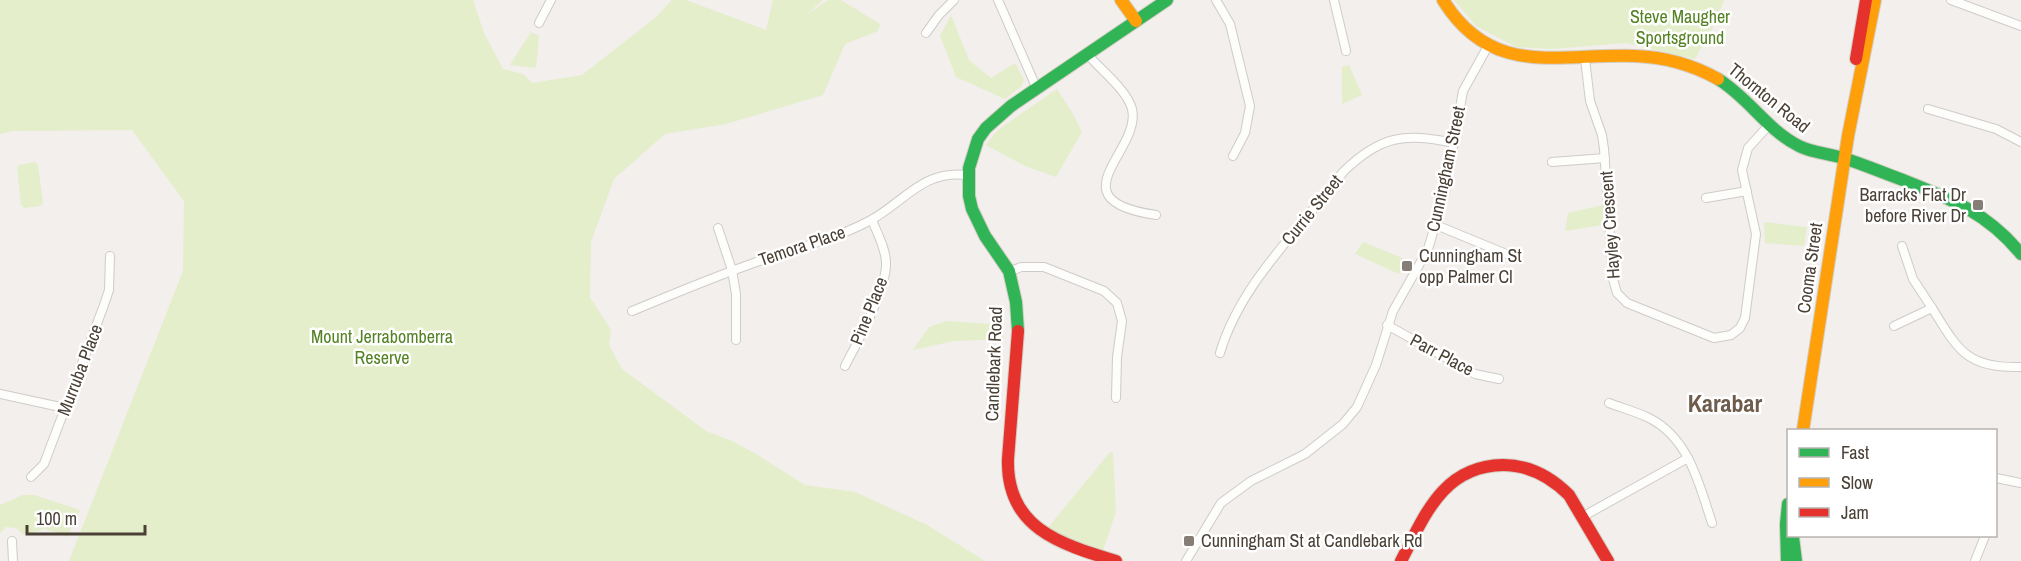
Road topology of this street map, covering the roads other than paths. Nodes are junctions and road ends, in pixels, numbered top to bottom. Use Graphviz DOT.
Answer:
graph roads {
  1 [pos="551,0"];
  2 [pos="954,0"];
  3 [pos="998,0"];
  4 [pos="1120,0"];
  5 [pos="1167,0"];
  6 [pos="1216,0"];
  7 [pos="1334,0"];
  8 [pos="1443,0"];
  9 [pos="1866,0"];
  10 [pos="1875,0"];
  11 [pos="1951,0"];
  12 [pos="1136,21"];
  13 [pos="539,23"];
  14 [pos="2021,26"];
  15 [pos="926,33"];
  16 [pos="1488,46"];
  17 [pos="1346,51"];
  18 [pos="1088,56"];
  19 [pos="1585,59"];
  20 [pos="1037,89"];
  21 [pos="1928,109"];
  22 [pos="1852,111"];
  23 [pos="1768,125"];
  24 [pos="2021,142"];
  25 [pos="1454,143"];
  26 [pos="1233,156"];
  27 [pos="1605,158"];
  28 [pos="1844,158"];
  29 [pos="1552,162"];
  30 [pos="966,175"];
  31 [pos="1747,191"];
  32 [pos="1706,198"];
  33 [pos="1156,215"];
  34 [pos="872,220"];
  35 [pos="1436,225"];
  36 [pos="718,228"];
  37 [pos="2017,239"];
  38 [pos="1902,246"];
  39 [pos="2021,254"];
  40 [pos="111,256"];
  41 [pos="1516,258"];
  42 [pos="732,270"];
  43 [pos="1009,272"];
  44 [pos="1932,308"];
  45 [pos="632,311"];
  46 [pos="1387,325"];
  47 [pos="1894,326"];
  48 [pos="736,340"];
  49 [pos="1220,353"];
  50 [pos="845,366"];
  51 [pos="2021,367"];
  52 [pos="1499,379"];
  53 [pos="0,394"];
  54 [pos="1116,398"];
  55 [pos="1609,403"];
  56 [pos="65,408"];
  57 [pos="1803,429"];
  58 [pos="1688,458"];
  59 [pos="31,477"];
  60 [pos="1997,480"];
  61 [pos="2021,483"];
  62 [pos="1787,514"];
  63 [pos="1582,517"];
  64 [pos="1712,523"];
  65 [pos="1793,537"];
  66 [pos="1985,537"];
  67 [pos="12,541"];
  68 [pos="13,561"];
  69 [pos="1116,561"];
  70 [pos="1186,561"];
  71 [pos="1401,561"];
  72 [pos="1608,561"];
  73 [pos="1787,561"];
  74 [pos="1796,561"];
  75 [pos="1975,561"];
  1 -- 13 [label="street"];
  2 -- 15 [label="street"];
  3 -- 20 [label="street"];
  4 -- 12 [label="street"];
  5 -- 12 [label="street, Candlebark Road"];
  6 -- 26 [label="street"];
  7 -- 17 [label="street"];
  8 -- 16 [label="street, Thornton Road"];
  9 -- 22 [label="street, Cooma Street"];
  10 -- 22 [label="street, Cooma Street"];
  11 -- 14 [label="street"];
  12 -- 18 [label="street, Candlebark Road"];
  16 -- 19 [label="street, Thornton Road"];
  16 -- 25 [label="street, Cunningham Street"];
  18 -- 20 [label="street, Candlebark Road"];
  18 -- 33 [label="street"];
  19 -- 23 [label="street, Thornton Road"];
  19 -- 27 [label="street, Hayley Crescent"];
  20 -- 30 [label="street, Candlebark Road"];
  21 -- 24 [label="street"];
  22 -- 28 [label="street, Cooma Street"];
  23 -- 28 [label="street, Thornton Road"];
  23 -- 31 [label="street, Hayley Crescent"];
  25 -- 35 [label="street, Cunningham Street"];
  25 -- 49 [label="street, Currie Street"];
  27 -- 29 [label="street"];
  27 -- 31 [label="street, Hayley Crescent"];
  28 -- 37 [label="street, Thornton Road"];
  28 -- 57 [label="street, Cooma Street"];
  30 -- 34 [label="street, Temora Place"];
  30 -- 43 [label="street, Candlebark Road"];
  31 -- 32 [label="street"];
  34 -- 42 [label="street, Temora Place"];
  34 -- 50 [label="street, Pine Place"];
  35 -- 41 [label="street"];
  35 -- 46 [label="street, Cunningham Street"];
  36 -- 42 [label="street"];
  37 -- 39 [label="street, Thornton Road"];
  38 -- 44 [label="street"];
  40 -- 56 [label="street, Murruba Place"];
  42 -- 45 [label="street, Temora Place"];
  42 -- 48 [label="street"];
  43 -- 54 [label="street"];
  43 -- 69 [label="street, Candlebark Road"];
  44 -- 47 [label="street"];
  44 -- 51 [label="street"];
  46 -- 52 [label="street, Parr Place"];
  46 -- 70 [label="street, Cunningham Street"];
  53 -- 56 [label="street"];
  55 -- 58 [label="street"];
  56 -- 59 [label="street, Murruba Place"];
  58 -- 63 [label="street"];
  58 -- 64 [label="street"];
  60 -- 61 [label="street"];
  62 -- 73 [label="street"];
  63 -- 71 [label="street"];
  63 -- 72 [label="street"];
  65 -- 74 [label="street"];
  66 -- 75 [label="street"];
  67 -- 68 [label="street"];
}
